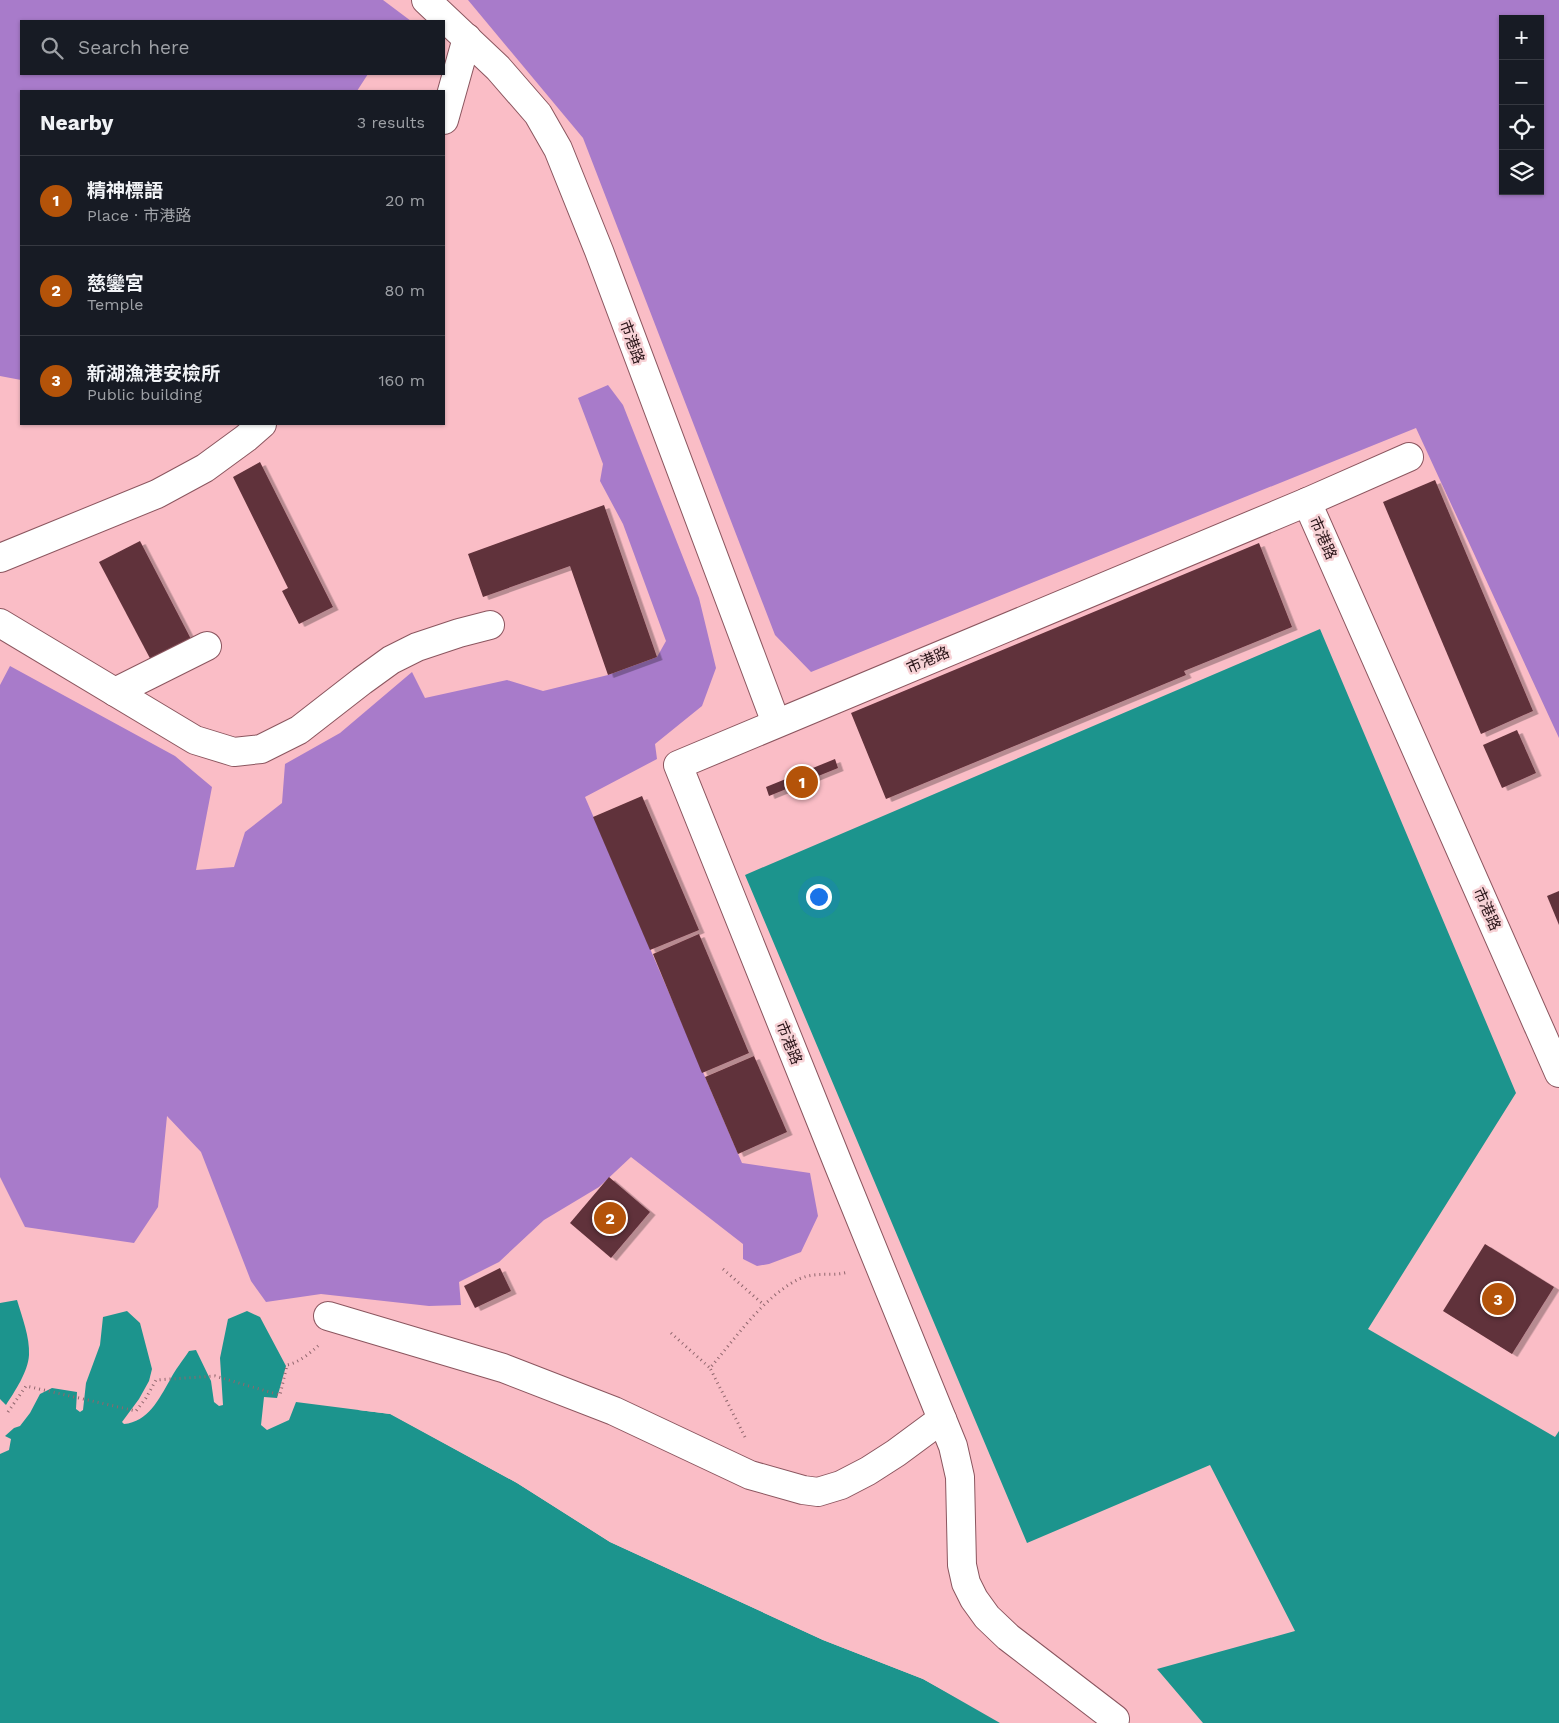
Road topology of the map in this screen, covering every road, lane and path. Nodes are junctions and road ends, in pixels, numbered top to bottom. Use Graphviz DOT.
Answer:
graph roads {
  1 [pos="426,0"];
  2 [pos="467,38"];
  3 [pos="445,116"];
  4 [pos="261,425"];
  5 [pos="1409,457"];
  6 [pos="1307,502"];
  7 [pos="0,558"];
  8 [pos="0,623"];
  9 [pos="490,625"];
  10 [pos="207,646"];
  11 [pos="115,692"];
  12 [pos="776,723"];
  13 [pos="1559,1073"];
  14 [pos="877,1261"];
  15 [pos="723,1269"];
  16 [pos="764,1305"];
  17 [pos="328,1316"];
  18 [pos="671,1333"];
  19 [pos="287,1365"];
  20 [pos="710,1368"];
  21 [pos="8,1412"];
  22 [pos="942,1419"];
  23 [pos="746,1439"];
  24 [pos="1115,1719"];
  1 -- 2 [label="street, 市港路"];
  2 -- 3 [label="street"];
  2 -- 12 [label="street, 市港路"];
  4 -- 7 [label="street"];
  5 -- 6 [label="street"];
  6 -- 12 [label="street, 市港路"];
  6 -- 13 [label="street, 市港路"];
  8 -- 11 [label="street"];
  9 -- 11 [label="street"];
  10 -- 11 [label="street"];
  12 -- 14 [label="street, 市港路"];
  14 -- 16 [label="path"];
  14 -- 22 [label="street, 市港路"];
  15 -- 16 [label="path"];
  16 -- 20 [label="path"];
  17 -- 22 [label="street"];
  18 -- 20 [label="path"];
  19 -- 21 [label="path"];
  20 -- 23 [label="path"];
  22 -- 24 [label="street, 市港路"];
}
